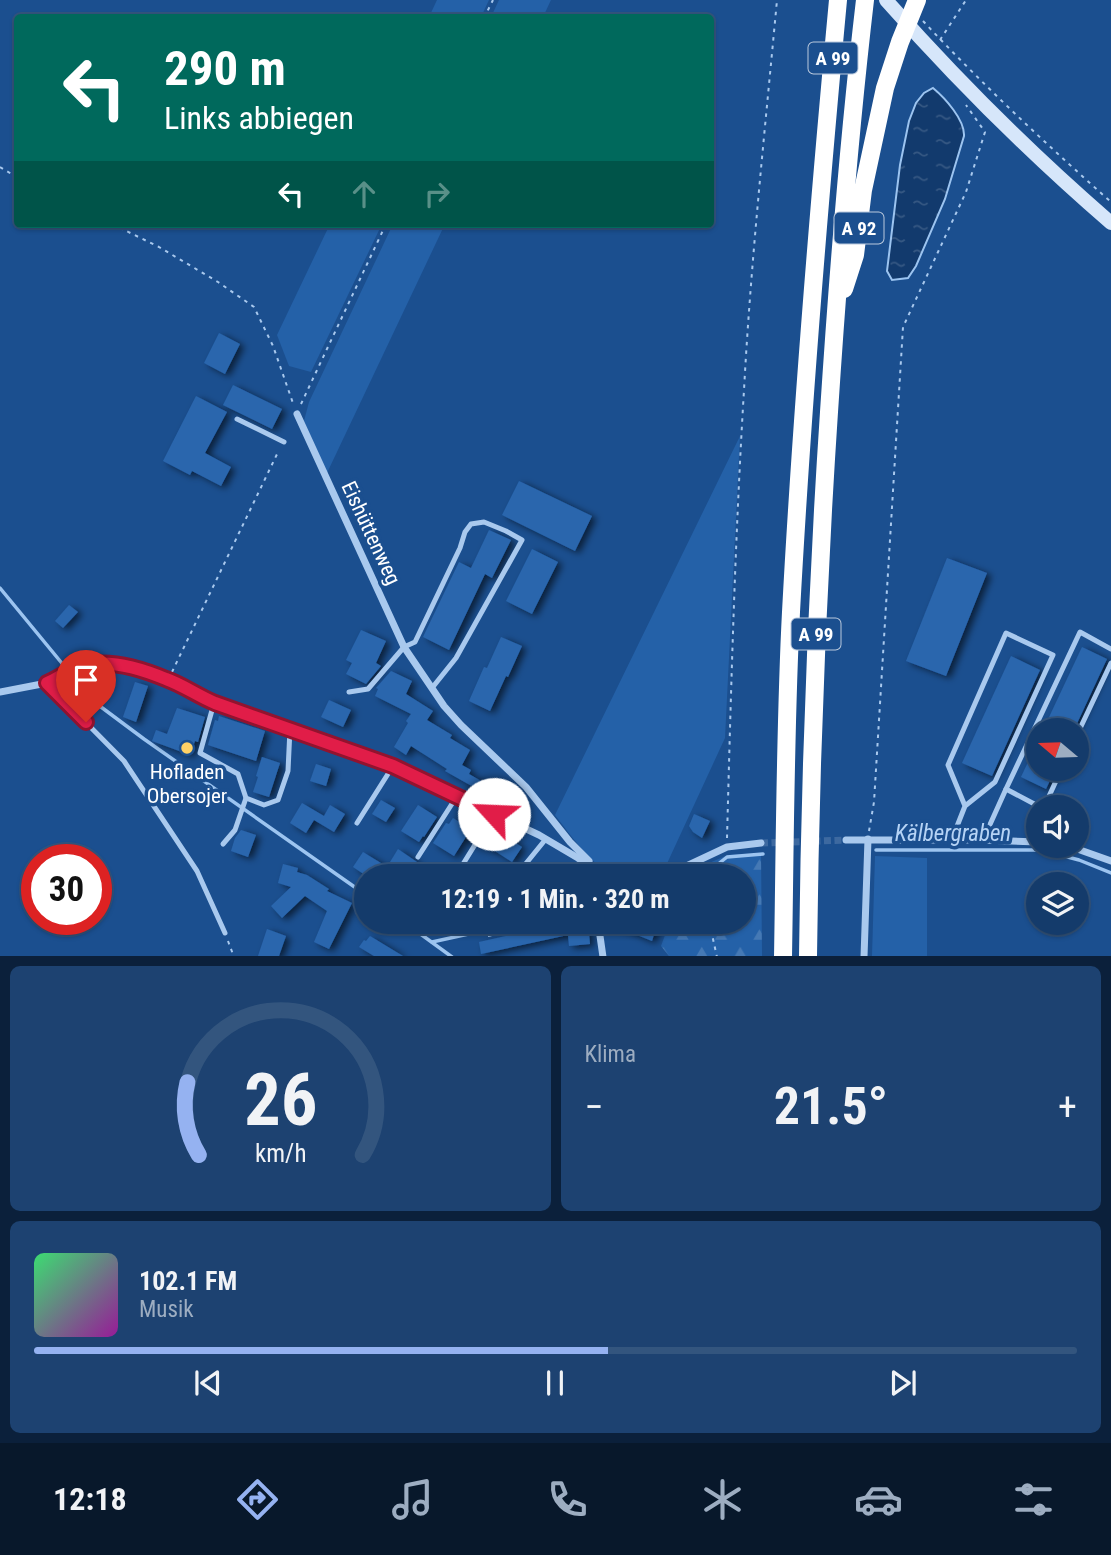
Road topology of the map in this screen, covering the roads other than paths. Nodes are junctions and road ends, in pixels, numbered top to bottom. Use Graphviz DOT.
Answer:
graph roads {
  1 [pos="838,0"];
  2 [pos="886,0"];
  3 [pos="917,0"];
  4 [pos="864,7"];
  5 [pos="1111,222"];
  6 [pos="836,312"];
  7 [pos="297,414"];
  8 [pos="237,419"];
  9 [pos="284,442"];
  10 [pos="404,647"];
  11 [pos="1111,649"];
  12 [pos="1111,663"];
  13 [pos="47,683"];
  14 [pos="432,688"];
  15 [pos="0,692"];
  16 [pos="349,692"];
  17 [pos="215,703"];
  18 [pos="1085,718"];
  19 [pos="290,729"];
  20 [pos="393,766"];
  21 [pos="1006,789"];
  22 [pos="457,796"];
  23 [pos="246,798"];
  24 [pos="1026,799"];
  25 [pos="965,806"];
  26 [pos="494,814"];
  27 [pos="357,823"];
  28 [pos="545,839"];
  29 [pos="868,839"];
  30 [pos="952,839"];
  31 [pos="846,840"];
  32 [pos="983,840"];
  33 [pos="1026,841"];
  34 [pos="761,842"];
  35 [pos="223,844"];
  36 [pos="1089,853"];
  37 [pos="418,857"];
  38 [pos="1111,861"];
  39 [pos="463,864"];
  40 [pos="525,864"];
  41 [pos="586,864"];
  42 [pos="591,864"];
  43 [pos="690,864"];
  44 [pos="225,933"];
  45 [pos="600,934"];
  46 [pos="603,956"];
  47 [pos="783,956"];
  48 [pos="808,956"];
  49 [pos="864,956"];
  1 -- 47 [label="highway, A 99"];
  2 -- 5 [label="main road"];
  3 -- 6 [label="highway, A 92"];
  4 -- 6 [label="highway, A 99"];
  6 -- 48 [label="highway, A 99"];
  7 -- 10 [label="street, Eishüttenweg"];
  8 -- 9 [label="lane"];
  10 -- 14 [label="street, Eishüttenweg"];
  10 -- 14 [label="lane"];
  10 -- 16 [label="lane"];
  11 -- 21 [label="lane"];
  12 -- 18 [label="lane"];
  13 -- 15 [label="street"];
  13 -- 17 [label="street"];
  13 -- 44 [label="lane"];
  14 -- 42 [label="street, Eishüttenweg"];
  17 -- 19 [label="street"];
  17 -- 23 [label="lane"];
  19 -- 20 [label="street"];
  19 -- 23 [label="lane"];
  20 -- 22 [label="street"];
  20 -- 27 [label="lane"];
  21 -- 24 [label="lane"];
  21 -- 32 [label="lane"];
  22 -- 26 [label="street"];
  22 -- 37 [label="lane"];
  23 -- 35 [label="lane"];
  25 -- 25 [label="lane"];
  25 -- 30 [label="lane"];
  26 -- 28 [label="street"];
  26 -- 39 [label="lane"];
  28 -- 40 [label="lane"];
  28 -- 41 [label="street"];
  29 -- 30 [label="street"];
  29 -- 31 [label="street"];
  29 -- 49 [label="street"];
  30 -- 32 [label="street"];
  32 -- 33 [label="street"];
  34 -- 43 [label="street"];
  36 -- 38 [label="street"];
  45 -- 46 [label="street"];
}
